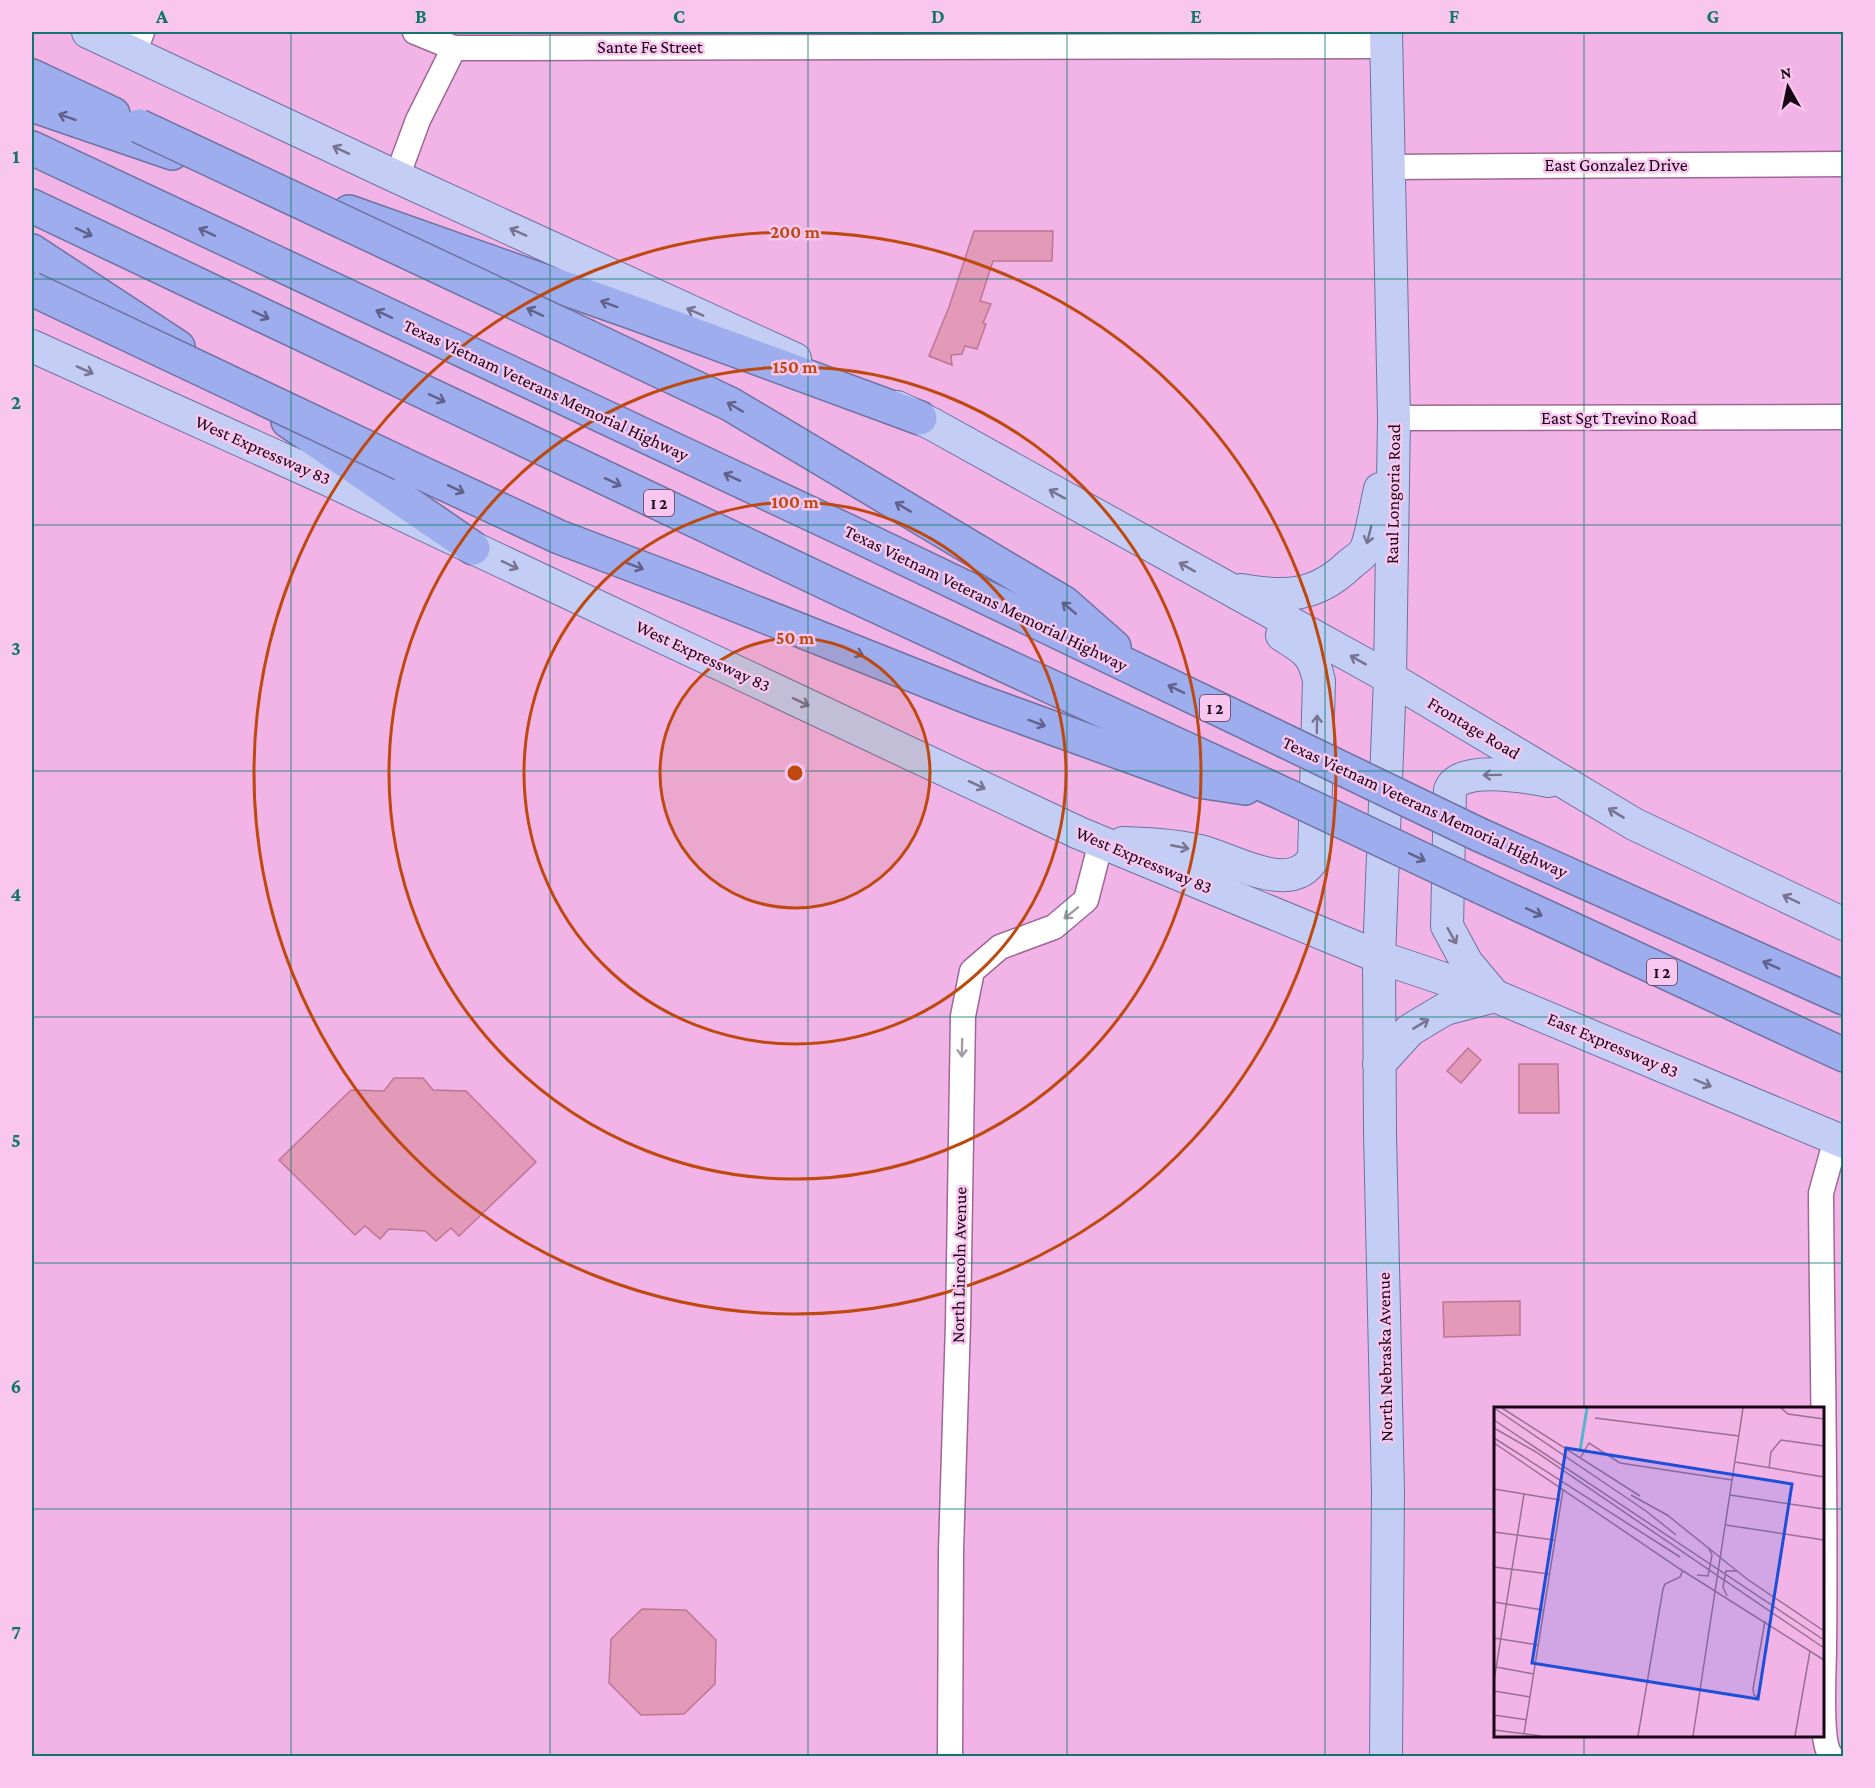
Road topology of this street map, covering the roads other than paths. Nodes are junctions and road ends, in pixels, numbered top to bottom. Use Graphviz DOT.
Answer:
graph roads {
  1 [pos="88,32"];
  2 [pos="415,32"];
  3 [pos="1386,39"];
  4 [pos="138,42"];
  5 [pos="454,48"];
  6 [pos="32,76"];
  7 [pos="32,105"];
  8 [pos="32,148"];
  9 [pos="1844,164"];
  10 [pos="1388,167"];
  11 [pos="397,177"];
  12 [pos="32,206"];
  13 [pos="32,251"];
  14 [pos="32,289"];
  15 [pos="32,346"];
  16 [pos="1844,417"];
  17 [pos="920,418"];
  18 [pos="1393,428"];
  19 [pos="473,548"];
  20 [pos="1222,586"];
  21 [pos="1145,674"];
  22 [pos="1390,678"];
  23 [pos="1570,786"];
  24 [pos="1288,796"];
  25 [pos="1101,842"];
  26 [pos="1844,924"];
  27 [pos="1614,950"];
  28 [pos="1379,957"];
  29 [pos="1495,996"];
  30 [pos="1844,997"];
  31 [pos="1844,1055"];
  32 [pos="1379,1064"];
  33 [pos="1844,1071"];
  34 [pos="1840,1140"];
  35 [pos="1823,1407"];
  36 [pos="1824,1724"];
  37 [pos="950,1756"];
  38 [pos="1386,1756"];
  39 [pos="1831,1756"];
  1 -- 4 [label="main road"];
  2 -- 5 [label="street, Sante Fe Street"];
  3 -- 5 [label="street, Sante Fe Street"];
  3 -- 10 [label="main road, Raul Longoria Road"];
  11 -- 4 [label="main road, one-way"];
  5 -- 11 [label="street"];
  21 -- 6 [label="highway, one-way, bridge"];
  17 -- 7 [label="highway, one-way"];
  21 -- 8 [label="highway, Texas Vietnam Veterans Memorial Highway / I 2, one-way"];
  9 -- 10 [label="street, East Gonzalez Drive"];
  10 -- 18 [label="main road, Raul Longoria Road"];
  17 -- 11 [label="main road, one-way"];
  12 -- 24 [label="highway, I 2, one-way"];
  13 -- 19 [label="highway"];
  14 -- 24 [label="highway, one-way, bridge"];
  15 -- 19 [label="main road, West Expressway 83, one-way"];
  16 -- 18 [label="street, East Sgt Trevino Road"];
  20 -- 17 [label="main road, Frontage Road, one-way"];
  18 -- 20 [label="main road, one-way"];
  18 -- 22 [label="main road, Raul Longoria Road"];
  19 -- 25 [label="main road, West Expressway 83, one-way"];
  22 -- 20 [label="main road, Frontage Road, one-way"];
  25 -- 20 [label="main road, one-way"];
  30 -- 21 [label="highway, Texas Vietnam Veterans Memorial Highway / I 2, one-way, bridge"];
  22 -- 23 [label="main road, Frontage Road"];
  22 -- 28 [label="main road, Raul Longoria Road"];
  26 -- 23 [label="main road, Frontage Road, one-way"];
  23 -- 29 [label="main road, one-way"];
  24 -- 27 [label="highway, I 2, one-way, bridge"];
  25 -- 28 [label="main road, West Expressway 83"];
  25 -- 37 [label="street, North Lincoln Avenue, one-way"];
  27 -- 31 [label="highway, I 2"];
  27 -- 33 [label="highway"];
  28 -- 29 [label="main road, East Expressway 83"];
  28 -- 32 [label="main road, North Nebraska Avenue"];
  32 -- 29 [label="main road, one-way"];
  29 -- 34 [label="main road, East Expressway 83, one-way"];
  32 -- 38 [label="main road, North Nebraska Avenue"];
  34 -- 35 [label="street"];
  36 -- 39 [label="street"];
}
